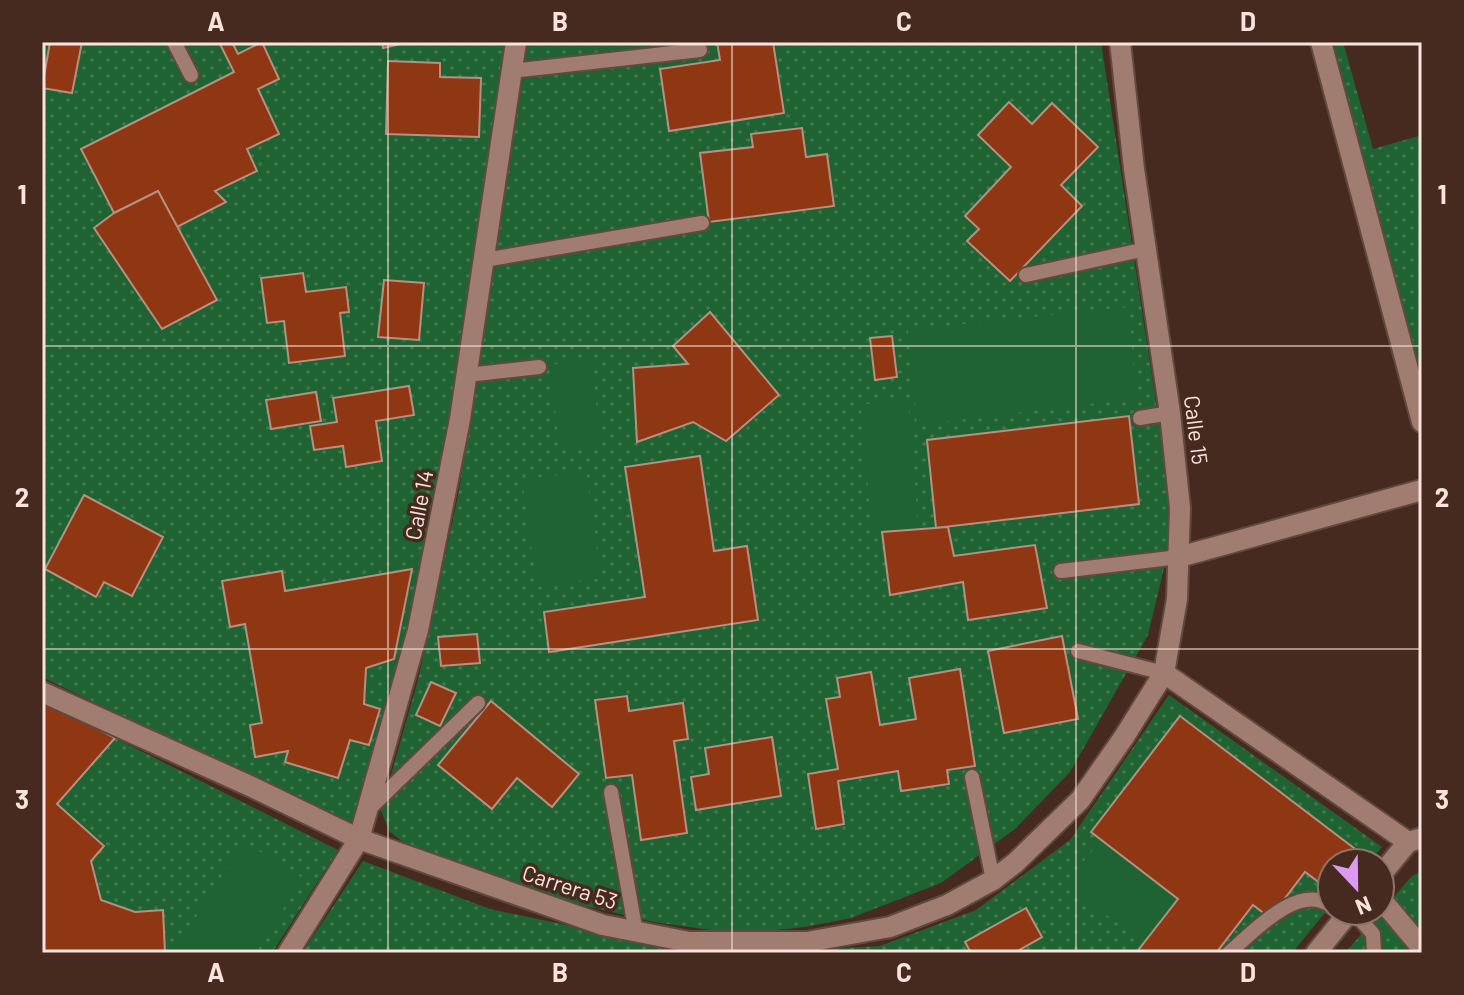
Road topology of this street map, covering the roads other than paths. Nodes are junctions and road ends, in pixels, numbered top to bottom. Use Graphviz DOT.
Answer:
graph roads {
  1 [pos="174,42"];
  2 [pos="516,42"];
  3 [pos="1120,42"];
  4 [pos="1321,42"];
  5 [pos="700,50"];
  6 [pos="511,71"];
  7 [pos="191,75"];
  8 [pos="702,223"];
  9 [pos="1146,249"];
  10 [pos="484,260"];
  11 [pos="1026,275"];
  12 [pos="539,367"];
  13 [pos="467,375"];
  14 [pos="1170,413"];
  15 [pos="1140,418"];
  16 [pos="1422,422"];
  17 [pos="1422,490"];
  18 [pos="1179,557"];
  19 [pos="1061,571"];
  20 [pos="1078,651"];
  21 [pos="1164,673"];
  22 [pos="42,692"];
  23 [pos="478,703"];
  24 [pos="972,777"];
  25 [pos="611,792"];
  26 [pos="1080,800"];
  27 [pos="367,811"];
  28 [pos="359,839"];
  29 [pos="1415,840"];
  30 [pos="1396,860"];
  31 [pos="993,880"];
  32 [pos="1316,900"];
  33 [pos="1396,917"];
  34 [pos="1333,927"];
  35 [pos="1364,927"];
  36 [pos="636,933"];
  37 [pos="693,948"];
  38 [pos="1422,948"];
  39 [pos="288,953"];
  40 [pos="1229,953"];
  41 [pos="1316,953"];
  42 [pos="1374,953"];
  1 -- 7 [label="lane"];
  2 -- 6 [label="street, Calle 14"];
  3 -- 9 [label="street, Calle 15"];
  4 -- 16 [label="street"];
  5 -- 6 [label="lane"];
  6 -- 10 [label="street, Calle 14"];
  8 -- 10 [label="lane"];
  9 -- 11 [label="lane"];
  9 -- 14 [label="street, Calle 15"];
  10 -- 13 [label="street, Calle 14"];
  12 -- 13 [label="lane"];
  13 -- 27 [label="street, Calle 14"];
  14 -- 15 [label="lane"];
  14 -- 18 [label="street, Calle 15"];
  17 -- 18 [label="street"];
  18 -- 19 [label="lane"];
  18 -- 21 [label="street, Calle 15"];
  20 -- 21 [label="lane"];
  21 -- 26 [label="street, Calle 15"];
  21 -- 29 [label="street"];
  22 -- 28 [label="street, Carrera 53"];
  23 -- 27 [label="lane"];
  24 -- 31 [label="lane"];
  25 -- 36 [label="lane"];
  26 -- 31 [label="street, Carrera 53"];
  27 -- 28 [label="street, Calle 14"];
  28 -- 36 [label="street, Carrera 53"];
  28 -- 39 [label="street, Calle 14"];
  29 -- 30 [label="street"];
  31 -- 37 [label="street, Carrera 53"];
  32 -- 40 [label="lane"];
  33 -- 38 [label="street"];
  34 -- 41 [label="street"];
  35 -- 42 [label="lane"];
  36 -- 37 [label="street, Carrera 53"];
}
